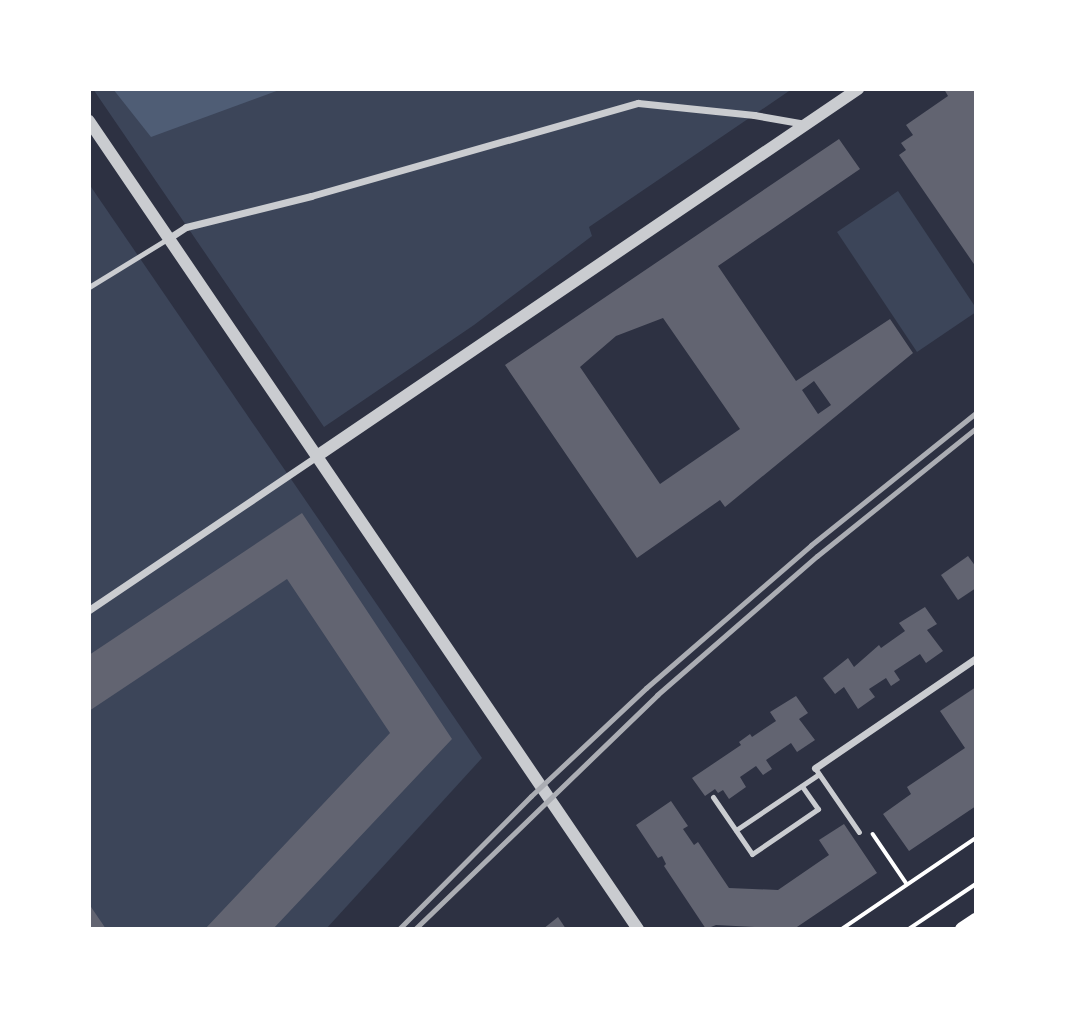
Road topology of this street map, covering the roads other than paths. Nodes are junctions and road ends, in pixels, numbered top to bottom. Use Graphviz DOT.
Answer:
graph roads {
  1 [pos="858,89"];
  2 [pos="89,121"];
  3 [pos="806,125"];
  4 [pos="169,238"];
  5 [pos="89,287"];
  6 [pos="317,456"];
  7 [pos="89,610"];
  8 [pos="976,658"];
  9 [pos="817,771"];
  10 [pos="802,786"];
  11 [pos="713,797"];
  12 [pos="736,831"];
  13 [pos="859,832"];
  14 [pos="976,920"];
  15 [pos="638,929"];
  16 [pos="962,929"];
  1 -- 3 [label="street"];
  2 -- 4 [label="street"];
  3 -- 4 [label="street"];
  3 -- 6 [label="street"];
  4 -- 5 [label="lane"];
  4 -- 6 [label="street"];
  6 -- 7 [label="street"];
  6 -- 15 [label="street"];
  8 -- 9 [label="street"];
  9 -- 10 [label="lane"];
  9 -- 13 [label="lane"];
  10 -- 12 [label="lane"];
  10 -- 12 [label="lane"];
  11 -- 12 [label="lane"];
  14 -- 16 [label="main road"];
}
